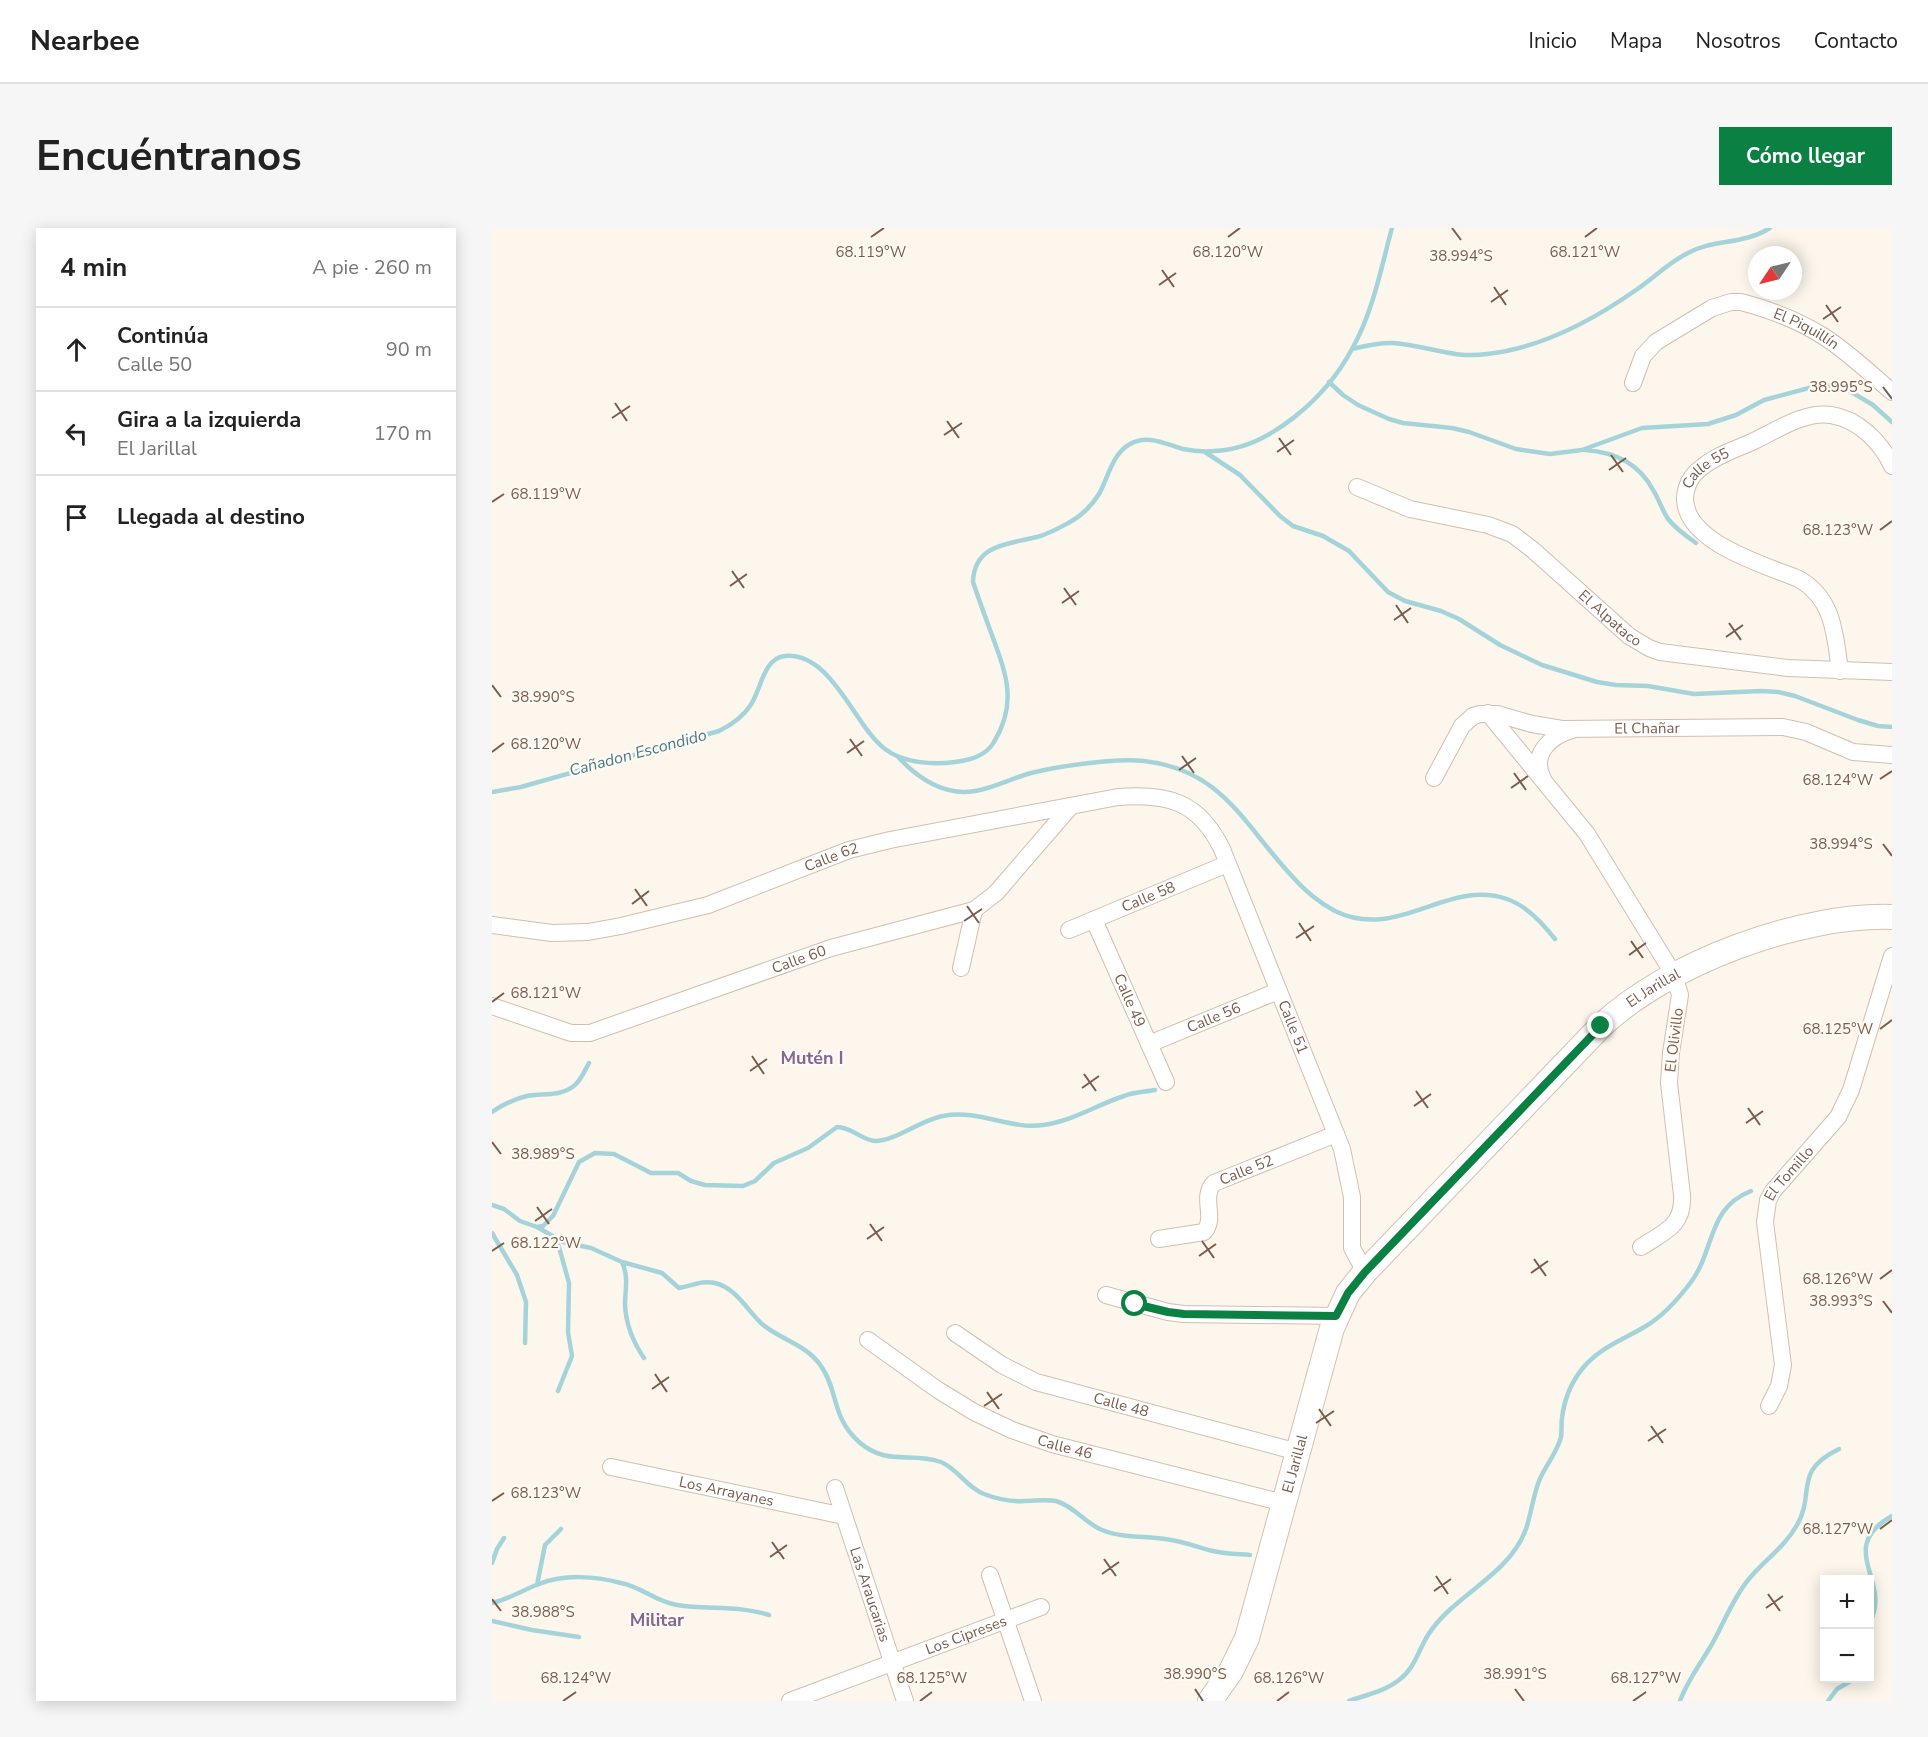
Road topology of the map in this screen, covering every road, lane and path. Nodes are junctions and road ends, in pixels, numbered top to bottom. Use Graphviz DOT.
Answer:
graph roads {
  1 [pos="1633,382"];
  2 [pos="1892,392"];
  3 [pos="1892,466"];
  4 [pos="1357,487"];
  5 [pos="1840,671"];
  6 [pos="1892,672"];
  7 [pos="1488,713"];
  8 [pos="1578,729"];
  9 [pos="1892,755"];
  10 [pos="1434,778"];
  11 [pos="1545,782"];
  12 [pos="1176,802"];
  13 [pos="1071,806"];
  14 [pos="1227,864"];
  15 [pos="974,910"];
  16 [pos="1892,917"];
  17 [pos="1094,920"];
  18 [pos="492,925"];
  19 [pos="1069,930"];
  20 [pos="1892,956"];
  21 [pos="961,968"];
  22 [pos="1674,975"];
  23 [pos="1278,991"];
  24 [pos="492,1006"];
  25 [pos="1149,1044"];
  26 [pos="1166,1082"];
  27 [pos="1336,1134"];
  28 [pos="1159,1239"];
  29 [pos="1641,1246"];
  30 [pos="1365,1272"];
  31 [pos="1106,1295"];
  32 [pos="1336,1316"];
  33 [pos="955,1333"];
  34 [pos="868,1340"];
  35 [pos="1770,1406"];
  36 [pos="1298,1452"];
  37 [pos="611,1467"];
  38 [pos="835,1488"];
  39 [pos="1284,1503"];
  40 [pos="844,1516"];
  41 [pos="990,1575"];
  42 [pos="1041,1606"];
  43 [pos="1005,1620"];
  44 [pos="892,1663"];
  45 [pos="790,1701"];
  46 [pos="905,1701"];
  47 [pos="1032,1701"];
  48 [pos="1210,1701"];
  1 -- 2 [label="street, El Piquillín"];
  3 -- 5 [label="street, Calle 55"];
  4 -- 5 [label="street, El Alpataco"];
  5 -- 6 [label="street, El Alpataco"];
  7 -- 8 [label="street, El Chañar"];
  7 -- 10 [label="street"];
  7 -- 11 [label="street, El Olivillo"];
  8 -- 9 [label="street, El Chañar"];
  8 -- 11 [label="street"];
  11 -- 22 [label="street, El Olivillo"];
  12 -- 13 [label="street, Calle 62"];
  12 -- 14 [label="street, Calle 51"];
  13 -- 15 [label="street, Calle 60"];
  13 -- 18 [label="street, Calle 62"];
  14 -- 17 [label="street, Calle 58"];
  14 -- 23 [label="street, Calle 51"];
  15 -- 21 [label="street"];
  15 -- 24 [label="street, Calle 60"];
  16 -- 22 [label="street, El Jarillal"];
  17 -- 19 [label="street, Calle 58"];
  17 -- 25 [label="street, Calle 49"];
  20 -- 35 [label="street, El Tomillo"];
  22 -- 29 [label="street, El Olivillo"];
  22 -- 30 [label="street, El Jarillal"];
  23 -- 25 [label="street, Calle 56"];
  23 -- 27 [label="street, Calle 51"];
  25 -- 26 [label="street, Calle 49"];
  27 -- 28 [label="street, Calle 52"];
  27 -- 30 [label="street, Calle 51"];
  30 -- 32 [label="street, El Jarillal"];
  31 -- 32 [label="street"];
  32 -- 36 [label="street, El Jarillal"];
  33 -- 36 [label="street, Calle 48"];
  34 -- 39 [label="street, Calle 46"];
  36 -- 39 [label="street, El Jarillal"];
  37 -- 40 [label="street, Los Arrayanes"];
  38 -- 40 [label="street, Las Araucarias"];
  39 -- 48 [label="street, El Jarillal"];
  40 -- 44 [label="street, Las Araucarias"];
  41 -- 43 [label="street"];
  42 -- 43 [label="street, Los Cipreses"];
  43 -- 44 [label="street, Los Cipreses"];
  43 -- 47 [label="street"];
  44 -- 45 [label="street, Los Cipreses"];
  44 -- 46 [label="street, Las Araucarias"];
}
